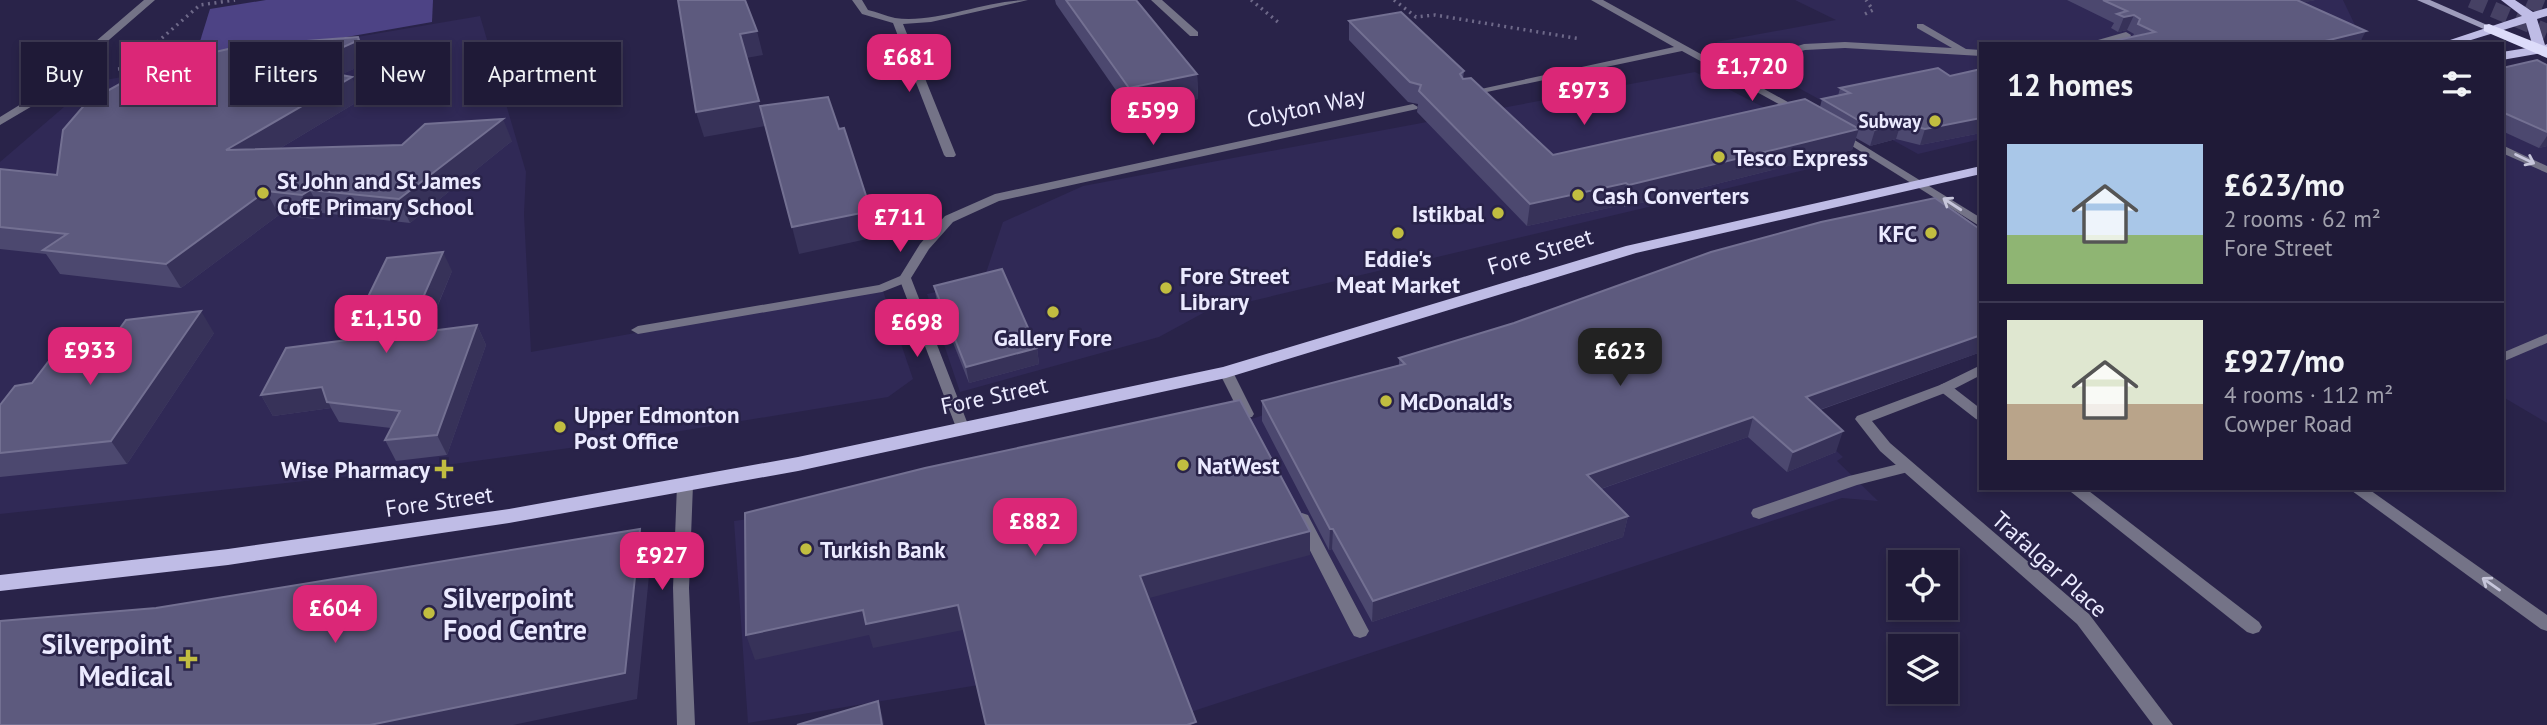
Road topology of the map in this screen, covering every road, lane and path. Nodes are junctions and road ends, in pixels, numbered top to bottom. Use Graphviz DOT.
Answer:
graph roads {
  1 [pos="150,0"];
  2 [pos="235,0"];
  3 [pos="857,0"];
  4 [pos="1023,0"];
  5 [pos="1156,0"];
  6 [pos="1251,0"];
  7 [pos="1394,0"];
  8 [pos="1595,0"];
  9 [pos="2422,0"];
  10 [pos="2507,0"];
  11 [pos="2547,12"];
  12 [pos="2530,16"];
  13 [pos="897,21"];
  14 [pos="1278,22"];
  15 [pos="1920,26"];
  16 [pos="2489,28"];
  17 [pos="1194,34"];
  18 [pos="2126,36"];
  19 [pos="1592,41"];
  20 [pos="157,42"];
  21 [pos="2098,42"];
  22 [pos="2450,42"];
  23 [pos="1681,47"];
  24 [pos="2544,50"];
  25 [pos="1966,52"];
  26 [pos="1979,52"];
  27 [pos="2504,56"];
  28 [pos="1725,71"];
  29 [pos="1466,95"];
  30 [pos="1413,107"];
  31 [pos="1811,118"];
  32 [pos="3,121"];
  33 [pos="1834,131"];
  34 [pos="2504,149"];
  35 [pos="950,155"];
  36 [pos="1979,170"];
  37 [pos="2547,170"];
  38 [pos="1923,184"];
  39 [pos="1979,222"];
  40 [pos="905,278"];
  41 [pos="638,330"];
  42 [pos="2547,338"];
  43 [pos="2504,357"];
  44 [pos="1979,370"];
  45 [pos="1226,372"];
  46 [pos="1945,388"];
  47 [pos="1979,414"];
  48 [pos="962,427"];
  49 [pos="1258,434"];
  50 [pos="1907,467"];
  51 [pos="685,485"];
  52 [pos="2077,490"];
  53 [pos="2359,490"];
  54 [pos="1296,508"];
  55 [pos="1759,513"];
  56 [pos="0,583"];
  57 [pos="2547,624"];
  58 [pos="2253,626"];
  59 [pos="1360,631"];
  60 [pos="686,725"];
  61 [pos="2164,725"];
  1 -- 32 [label="street"];
  2 -- 20 [label="path"];
  3 -- 13 [label="street"];
  4 -- 13 [label="street"];
  5 -- 17 [label="street"];
  6 -- 14 [label="path"];
  7 -- 19 [label="path"];
  8 -- 23 [label="street"];
  9 -- 16 [label="street"];
  10 -- 12 [label="main road"];
  11 -- 12 [label="main road"];
  12 -- 16 [label="main road"];
  12 -- 24 [label="main road"];
  13 -- 35 [label="street"];
  15 -- 25 [label="street"];
  16 -- 22 [label="main road"];
  16 -- 24 [label="highway"];
  18 -- 21 [label="street"];
  23 -- 28 [label="street"];
  23 -- 29 [label="street"];
  24 -- 27 [label="main road"];
  25 -- 26 [label="street"];
  25 -- 28 [label="street"];
  28 -- 31 [label="street"];
  30 -- 40 [label="street, Colyton Way"];
  33 -- 38 [label="street"];
  34 -- 37 [label="street, one-way"];
  36 -- 38 [label="main road, Fore Street"];
  39 -- 38 [label="street, one-way"];
  38 -- 45 [label="main road, Fore Street"];
  40 -- 41 [label="street"];
  40 -- 48 [label="street"];
  42 -- 43 [label="street"];
  44 -- 46 [label="street"];
  45 -- 48 [label="main road, Fore Street"];
  45 -- 49 [label="street"];
  46 -- 47 [label="street"];
  46 -- 50 [label="street, Trafalgar Place"];
  48 -- 51 [label="main road, Fore Street"];
  50 -- 55 [label="street"];
  50 -- 61 [label="street, Trafalgar Place"];
  51 -- 56 [label="main road, Fore Street"];
  51 -- 60 [label="street"];
  52 -- 58 [label="street"];
  57 -- 53 [label="street, one-way"];
  54 -- 59 [label="street"];
}
